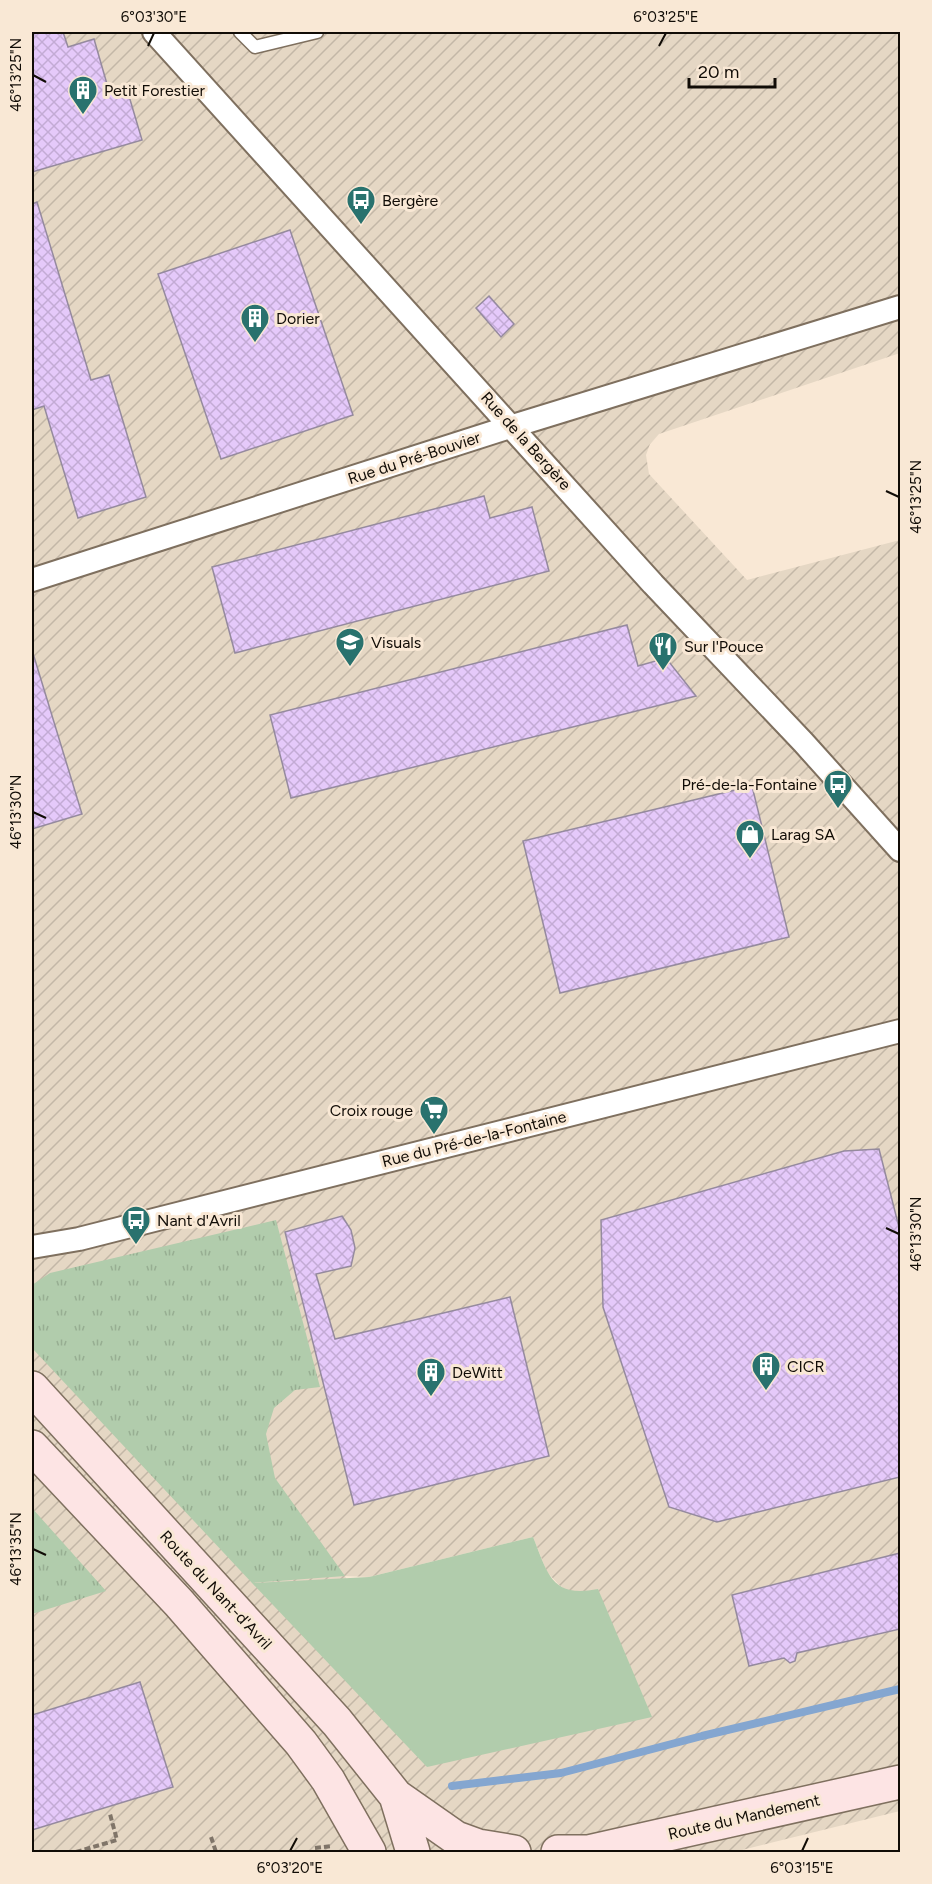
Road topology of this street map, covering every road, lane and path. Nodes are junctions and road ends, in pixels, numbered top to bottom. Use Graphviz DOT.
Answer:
graph roads {
  1 [pos="154,32"];
  2 [pos="240,32"];
  3 [pos="317,32"];
  4 [pos="900,307"];
  5 [pos="513,426"];
  6 [pos="32,580"];
  7 [pos="900,850"];
  8 [pos="900,1031"];
  9 [pos="36,1250"];
  10 [pos="32,1388"];
  11 [pos="32,1447"];
  12 [pos="900,1782"];
  13 [pos="396,1796"];
  14 [pos="110,1814"];
  15 [pos="212,1837"];
  16 [pos="347,1839"];
  17 [pos="76,1852"];
  18 [pos="216,1852"];
  19 [pos="369,1852"];
  20 [pos="413,1852"];
  21 [pos="514,1852"];
  22 [pos="558,1852"];
  23 [pos="587,1852"];
  1 -- 5 [label="street, Rue de la Bergère"];
  2 -- 3 [label="lane"];
  4 -- 5 [label="street, Rue du Pré-Bouvier"];
  5 -- 6 [label="street, Rue du Pré-Bouvier"];
  5 -- 7 [label="street, Rue de la Bergère"];
  8 -- 9 [label="street, Rue du Pré-de-la-Fontaine"];
  10 -- 13 [label="main road, Route du Nant-d'Avril"];
  11 -- 16 [label="main road"];
  12 -- 23 [label="main road, Route du Mandement"];
  13 -- 20 [label="main road, Route du Nant-d'Avril"];
  13 -- 21 [label="main road, Route du Nant-d'Avril"];
  14 -- 17 [label="path"];
  15 -- 18 [label="path"];
  16 -- 19 [label="main road"];
  22 -- 23 [label="main road, Route du Mandement"];
}
